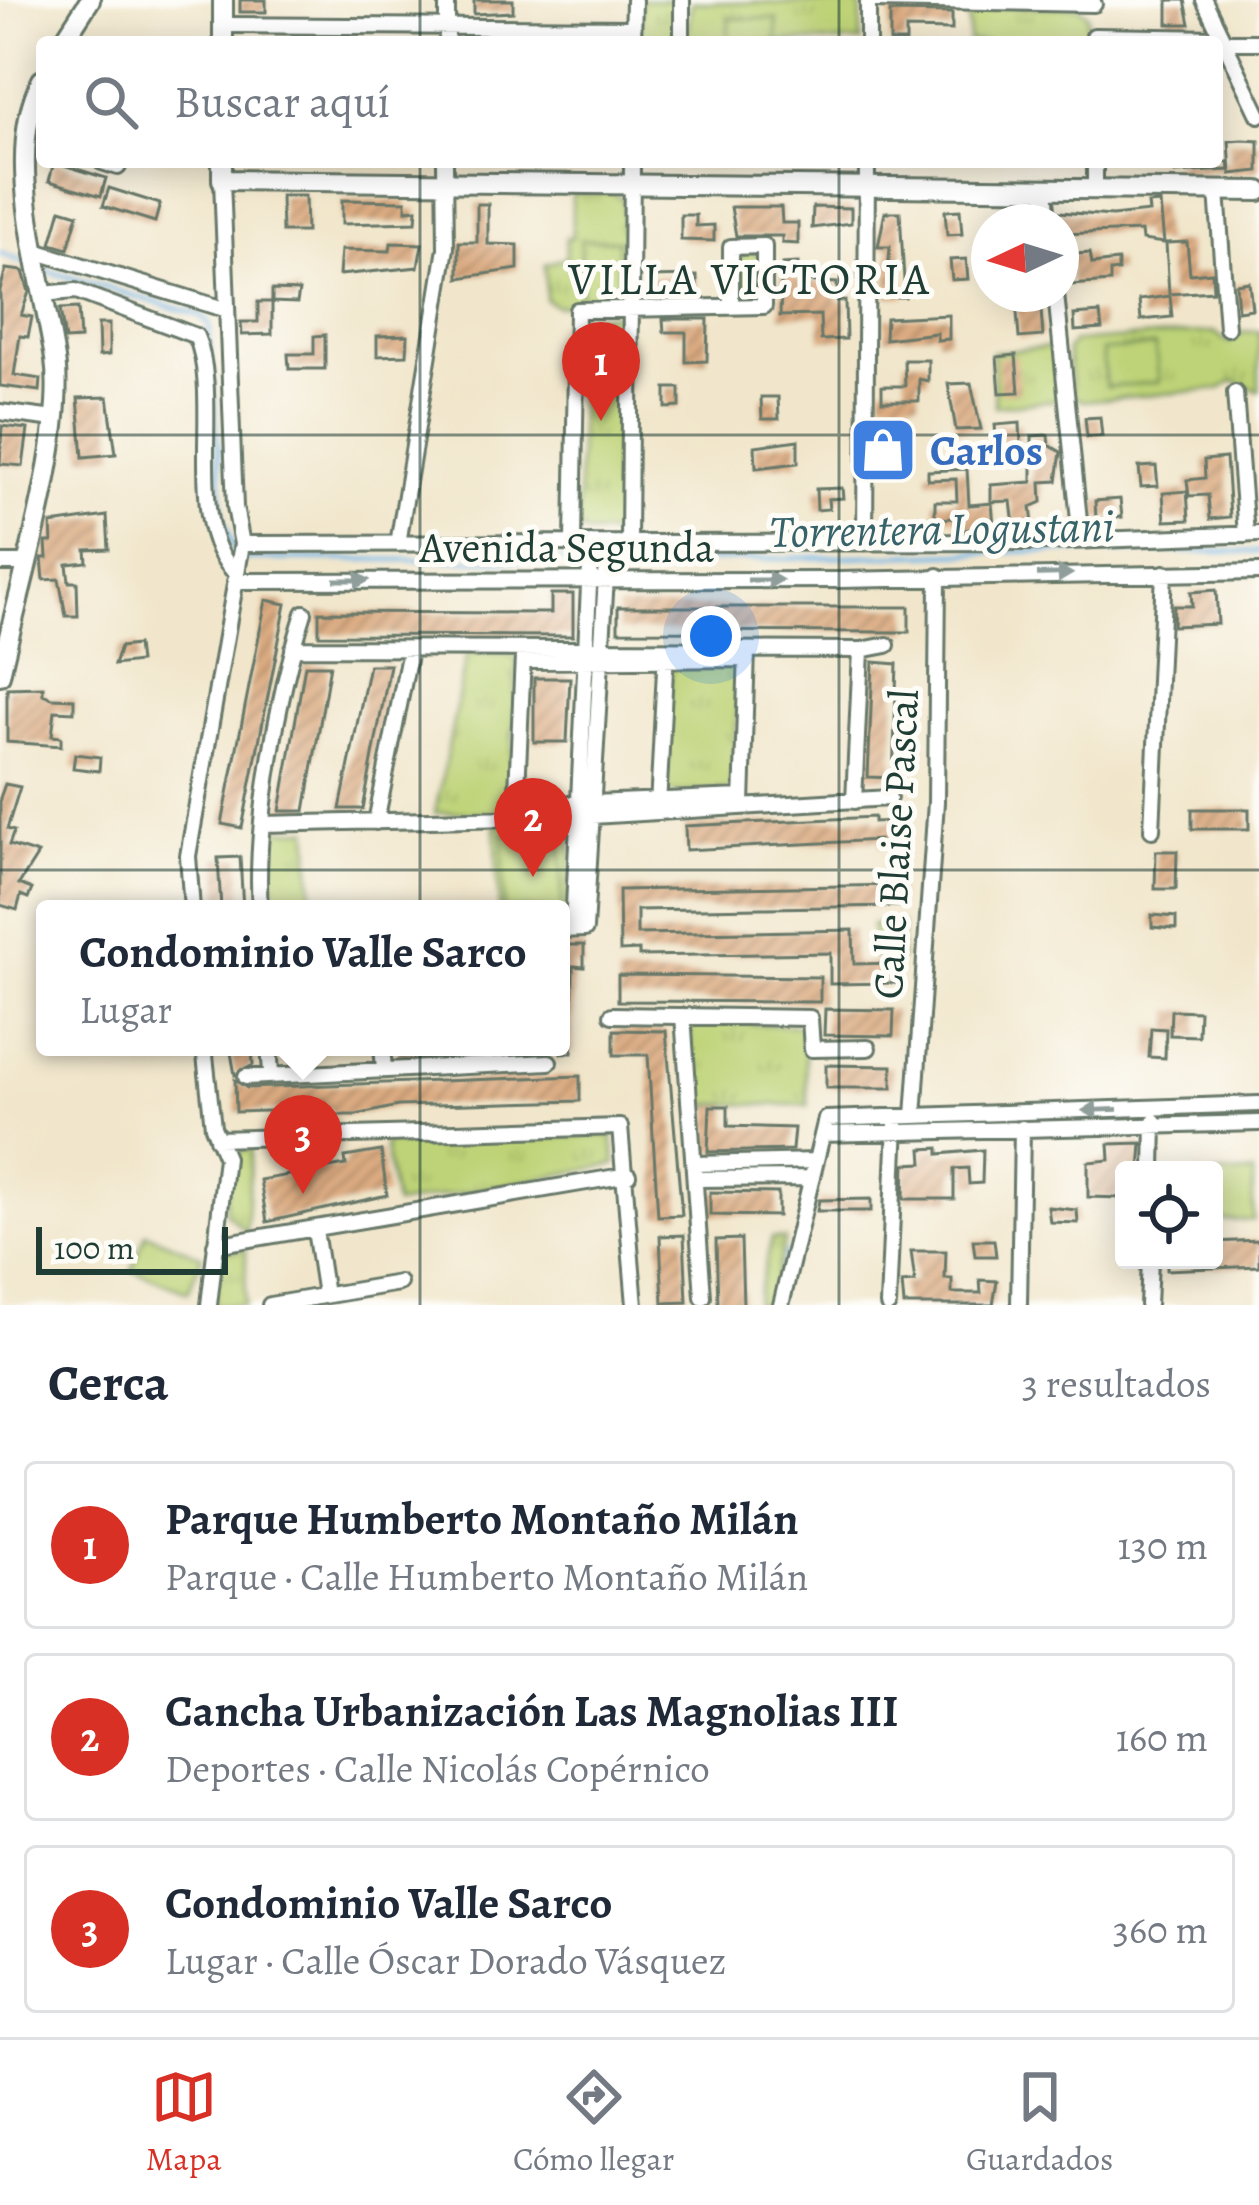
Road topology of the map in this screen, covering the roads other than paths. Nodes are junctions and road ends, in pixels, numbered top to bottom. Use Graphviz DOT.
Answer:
graph roads {
  1 [pos="90,0"];
  2 [pos="223,0"];
  3 [pos="447,0"];
  4 [pos="634,0"];
  5 [pos="682,0"];
  6 [pos="872,0"];
  7 [pos="1204,0"];
  8 [pos="1094,2"];
  9 [pos="223,34"];
  10 [pos="447,34"];
  11 [pos="633,35"];
  12 [pos="67,36"];
  13 [pos="682,36"];
  14 [pos="869,36"];
  15 [pos="1094,36"];
  16 [pos="1220,36"];
  17 [pos="1223,40"];
  18 [pos="1223,42"];
  19 [pos="1259,42"];
  20 [pos="36,93"];
  21 [pos="1259,115"];
  22 [pos="34,144"];
  23 [pos="632,168"];
  24 [pos="866,168"];
  25 [pos="1095,168"];
  26 [pos="222,171"];
  27 [pos="445,172"];
  28 [pos="632,183"];
  29 [pos="866,186"];
  30 [pos="1045,189"];
  31 [pos="1095,190"];
  32 [pos="1217,190"];
  33 [pos="1259,190"];
  34 [pos="1046,204"];
  35 [pos="38,271"];
  36 [pos="631,305"];
  37 [pos="731,306"];
  38 [pos="227,310"];
  39 [pos="1058,312"];
  40 [pos="1227,328"];
  41 [pos="1235,393"];
  42 [pos="0,412"];
  43 [pos="55,419"];
  44 [pos="1253,534"];
  45 [pos="1081,540"];
  46 [pos="573,542"];
  47 [pos="591,543"];
  48 [pos="608,543"];
  49 [pos="865,543"];
  50 [pos="398,544"];
  51 [pos="629,544"];
  52 [pos="0,563"];
  53 [pos="26,563"];
  54 [pos="238,563"];
  55 [pos="1259,572"];
  56 [pos="1164,573"];
  57 [pos="938,576"];
  58 [pos="599,579"];
  59 [pos="304,613"];
  60 [pos="887,645"];
  61 [pos="293,649"];
  62 [pos="410,650"];
  63 [pos="861,650"];
  64 [pos="594,653"];
  65 [pos="666,653"];
  66 [pos="747,653"];
  67 [pos="523,654"];
  68 [pos="0,675"];
  69 [pos="889,799"];
  70 [pos="854,800"];
  71 [pos="742,802"];
  72 [pos="658,807"];
  73 [pos="586,810"];
  74 [pos="516,813"];
  75 [pos="376,821"];
  76 [pos="263,824"];
  77 [pos="1152,830"];
  78 [pos="191,900"];
  79 [pos="259,900"];
  80 [pos="573,929"];
  81 [pos="612,1015"];
  82 [pos="683,1016"];
  83 [pos="868,1048"];
  84 [pos="205,1056"];
  85 [pos="270,1056"];
  86 [pos="383,1056"];
  87 [pos="511,1056"];
  88 [pos="537,1056"];
  89 [pos="549,1061"];
  90 [pos="384,1068"];
  91 [pos="271,1072"];
  92 [pos="245,1077"];
  93 [pos="1259,1104"];
  94 [pos="906,1116"];
  95 [pos="1154,1117"];
  96 [pos="1259,1123"];
  97 [pos="824,1126"];
  98 [pos="1022,1128"];
  99 [pos="894,1133"];
  100 [pos="217,1139"];
  101 [pos="816,1160"];
  102 [pos="1153,1161"];
  103 [pos="696,1172"];
  104 [pos="628,1175"];
  105 [pos="812,1178"];
  106 [pos="218,1219"];
  107 [pos="315,1230"];
  108 [pos="244,1240"];
  109 [pos="215,1244"];
  110 [pos="1150,1269"];
  111 [pos="399,1282"];
  112 [pos="325,1295"];
  113 [pos="703,1297"];
  114 [pos="208,1305"];
  115 [pos="270,1305"];
  116 [pos="635,1305"];
  117 [pos="781,1305"];
  118 [pos="888,1305"];
  119 [pos="1019,1305"];
  120 [pos="1148,1305"];
  1 -- 12 [label="street"];
  2 -- 9 [label="street"];
  3 -- 10 [label="street"];
  4 -- 11 [label="street"];
  5 -- 13 [label="street"];
  6 -- 8 [label="street"];
  6 -- 14 [label="street"];
  7 -- 16 [label="street"];
  8 -- 15 [label="street"];
  9 -- 10 [label="street"];
  10 -- 11 [label="street"];
  17 -- 19 [label="street"];
  18 -- 21 [label="street"];
  20 -- 22 [label="street"];
  22 -- 35 [label="street"];
  23 -- 28 [label="street"];
  24 -- 29 [label="street"];
  25 -- 31 [label="street"];
  26 -- 27 [label="street"];
  26 -- 38 [label="street"];
  27 -- 28 [label="street"];
  27 -- 50 [label="street"];
  28 -- 29 [label="street"];
  28 -- 36 [label="street"];
  29 -- 30 [label="street"];
  29 -- 49 [label="street"];
  30 -- 31 [label="street"];
  30 -- 34 [label="street"];
  31 -- 32 [label="street"];
  32 -- 33 [label="street"];
  32 -- 40 [label="street"];
  35 -- 38 [label="street"];
  35 -- 43 [label="street"];
  35 -- 54 [label="street"];
  36 -- 37 [label="street"];
  36 -- 46 [label="street"];
  36 -- 51 [label="street"];
  37 -- 37 [label="street"];
  38 -- 54 [label="street"];
  39 -- 45 [label="street"];
  41 -- 44 [label="street"];
  42 -- 43 [label="street"];
  43 -- 53 [label="street"];
  44 -- 45 [label="street, Avenida Segunda"];
  45 -- 49 [label="street, Avenida Segunda"];
  46 -- 47 [label="street, Avenida Segunda"];
  46 -- 50 [label="street, Avenida Segunda"];
  47 -- 48 [label="street, Avenida Segunda"];
  47 -- 58 [label="street"];
  48 -- 51 [label="street, Avenida Segunda"];
  48 -- 58 [label="street"];
  49 -- 51 [label="street, Avenida Segunda"];
  50 -- 54 [label="street, Avenida Segunda"];
  52 -- 53 [label="street"];
  53 -- 68 [label="street"];
  54 -- 58 [label="street, Avenida Segunda, one-way"];
  54 -- 78 [label="street"];
  55 -- 56 [label="street, Avenida Segunda"];
  57 -- 56 [label="street, Avenida Segunda, one-way"];
  56 -- 77 [label="street"];
  58 -- 57 [label="street, Avenida Segunda, one-way"];
  57 -- 94 [label="street, Calle Blaise Pascal"];
  58 -- 64 [label="street"];
  59 -- 61 [label="street"];
  60 -- 63 [label="street"];
  61 -- 62 [label="street"];
  61 -- 76 [label="street"];
  62 -- 67 [label="street"];
  62 -- 75 [label="street"];
  63 -- 66 [label="street"];
  63 -- 70 [label="street"];
  64 -- 65 [label="street"];
  64 -- 67 [label="street"];
  64 -- 73 [label="street"];
  65 -- 66 [label="street"];
  65 -- 72 [label="street"];
  66 -- 71 [label="street"];
  67 -- 74 [label="street"];
  69 -- 70 [label="street"];
  70 -- 71 [label="street"];
  71 -- 72 [label="street"];
  72 -- 73 [label="street"];
  73 -- 74 [label="street"];
  73 -- 80 [label="street"];
  74 -- 75 [label="street"];
  75 -- 76 [label="street"];
  76 -- 79 [label="street"];
  81 -- 82 [label="street"];
  82 -- 83 [label="street"];
  82 -- 103 [label="street"];
  84 -- 100 [label="street"];
  85 -- 91 [label="street"];
  86 -- 90 [label="street"];
  87 -- 90 [label="street"];
  88 -- 89 [label="street"];
  90 -- 91 [label="street"];
  91 -- 92 [label="street"];
  93 -- 95 [label="street"];
  95 -- 94 [label="street, one-way"];
  94 -- 97 [label="street"];
  94 -- 99 [label="street, Calle Blaise Pascal"];
  95 -- 96 [label="street"];
  95 -- 98 [label="street"];
  95 -- 102 [label="street"];
  97 -- 99 [label="street"];
  97 -- 101 [label="street"];
  98 -- 99 [label="street"];
  98 -- 119 [label="street"];
  99 -- 118 [label="street, Calle Blaise Pascal"];
  100 -- 104 [label="street"];
  100 -- 106 [label="street"];
  101 -- 103 [label="street"];
  101 -- 105 [label="street"];
  103 -- 105 [label="street"];
  103 -- 113 [label="street"];
  104 -- 107 [label="street"];
  104 -- 116 [label="street"];
  105 -- 117 [label="street"];
  106 -- 108 [label="street"];
  106 -- 109 [label="street"];
  107 -- 108 [label="street"];
  107 -- 112 [label="street"];
  108 -- 109 [label="street"];
  109 -- 114 [label="street"];
  110 -- 120 [label="street"];
  111 -- 112 [label="street"];
  112 -- 115 [label="street"];
}
